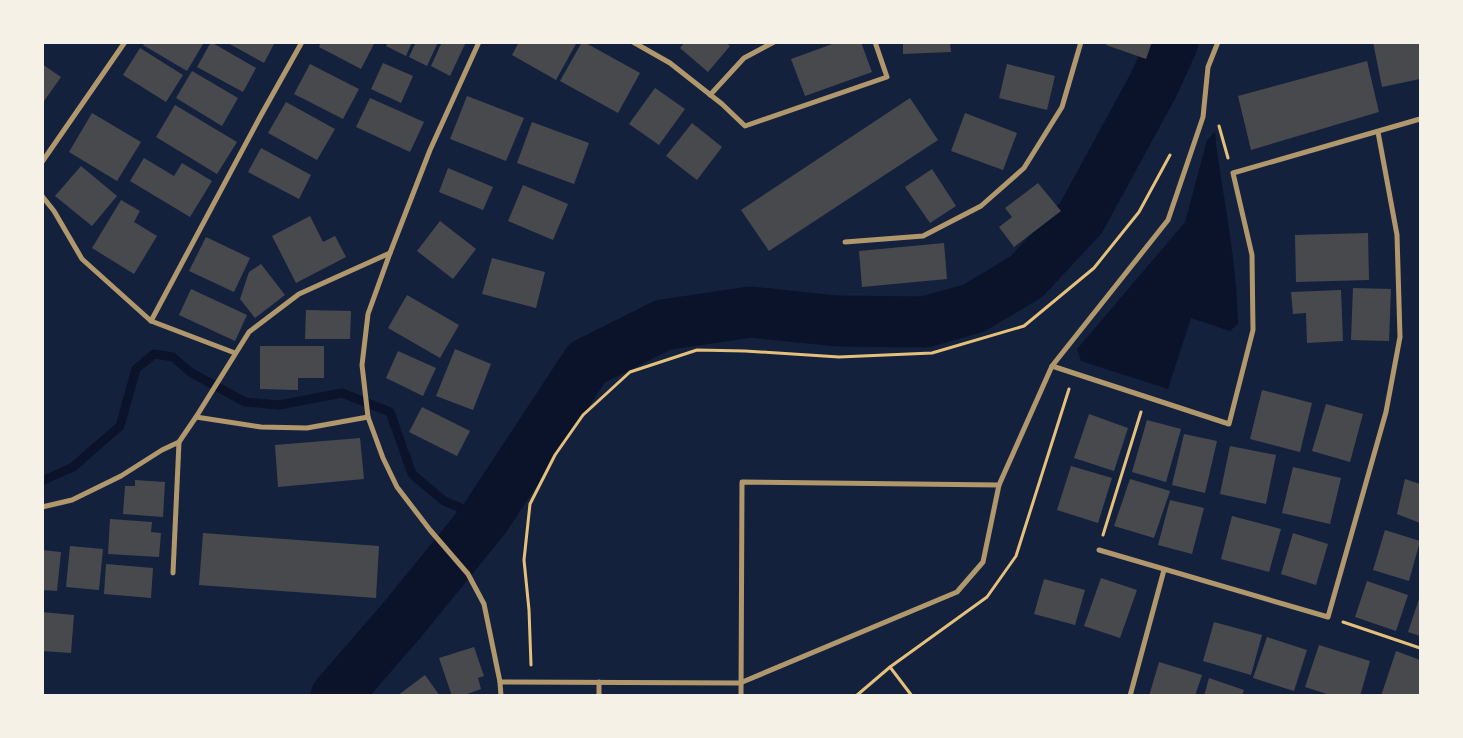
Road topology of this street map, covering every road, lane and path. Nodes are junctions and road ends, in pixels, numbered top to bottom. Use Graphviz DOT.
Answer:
graph roads {
  1 [pos="125,42"];
  2 [pos="302,42"];
  3 [pos="479,42"];
  4 [pos="633,42"];
  5 [pos="774,42"];
  6 [pos="875,42"];
  7 [pos="1081,42"];
  8 [pos="1218,42"];
  9 [pos="710,95"];
  10 [pos="1420,119"];
  11 [pos="1217,121"];
  12 [pos="1378,132"];
  13 [pos="1172,150"];
  14 [pos="42,162"];
  15 [pos="1233,173"];
  16 [pos="42,196"];
  17 [pos="845,242"];
  18 [pos="390,252"];
  19 [pos="150,321"];
  20 [pos="235,353"];
  21 [pos="1052,366"];
  22 [pos="1074,373"];
  23 [pos="1145,397"];
  24 [pos="368,416"];
  25 [pos="196,417"];
  26 [pos="178,442"];
  27 [pos="1047,456"];
  28 [pos="999,485"];
  29 [pos="42,507"];
  30 [pos="1098,550"];
  31 [pos="1164,570"];
  32 [pos="173,573"];
  33 [pos="1328,616"];
  34 [pos="1420,648"];
  35 [pos="531,666"];
  36 [pos="500,682"];
  37 [pos="599,682"];
  38 [pos="740,684"];
  39 [pos="501,696"];
  40 [pos="599,696"];
  41 [pos="741,696"];
  42 [pos="856,696"];
  43 [pos="912,696"];
  44 [pos="1130,696"];
  1 -- 14 [label="street"];
  2 -- 19 [label="street"];
  3 -- 18 [label="street"];
  4 -- 9 [label="street"];
  5 -- 9 [label="street"];
  6 -- 9 [label="street"];
  7 -- 17 [label="street"];
  8 -- 21 [label="street"];
  10 -- 12 [label="street"];
  11 -- 15 [label="path"];
  12 -- 15 [label="street"];
  12 -- 33 [label="street"];
  13 -- 35 [label="path"];
  15 -- 23 [label="street"];
  16 -- 19 [label="street"];
  18 -- 20 [label="street"];
  18 -- 24 [label="street"];
  19 -- 20 [label="street"];
  20 -- 25 [label="street"];
  21 -- 22 [label="street"];
  21 -- 28 [label="street"];
  22 -- 23 [label="street"];
  22 -- 27 [label="path"];
  23 -- 30 [label="path"];
  24 -- 25 [label="street"];
  24 -- 36 [label="street"];
  25 -- 26 [label="street"];
  26 -- 29 [label="street"];
  26 -- 32 [label="street"];
  28 -- 38 [label="street"];
  28 -- 38 [label="street"];
  30 -- 31 [label="street"];
  31 -- 33 [label="street"];
  31 -- 44 [label="street"];
  33 -- 34 [label="path"];
  36 -- 37 [label="street"];
  36 -- 39 [label="street"];
  37 -- 38 [label="street"];
  37 -- 40 [label="street"];
  38 -- 41 [label="street"];
  42 -- 43 [label="path"];
}
